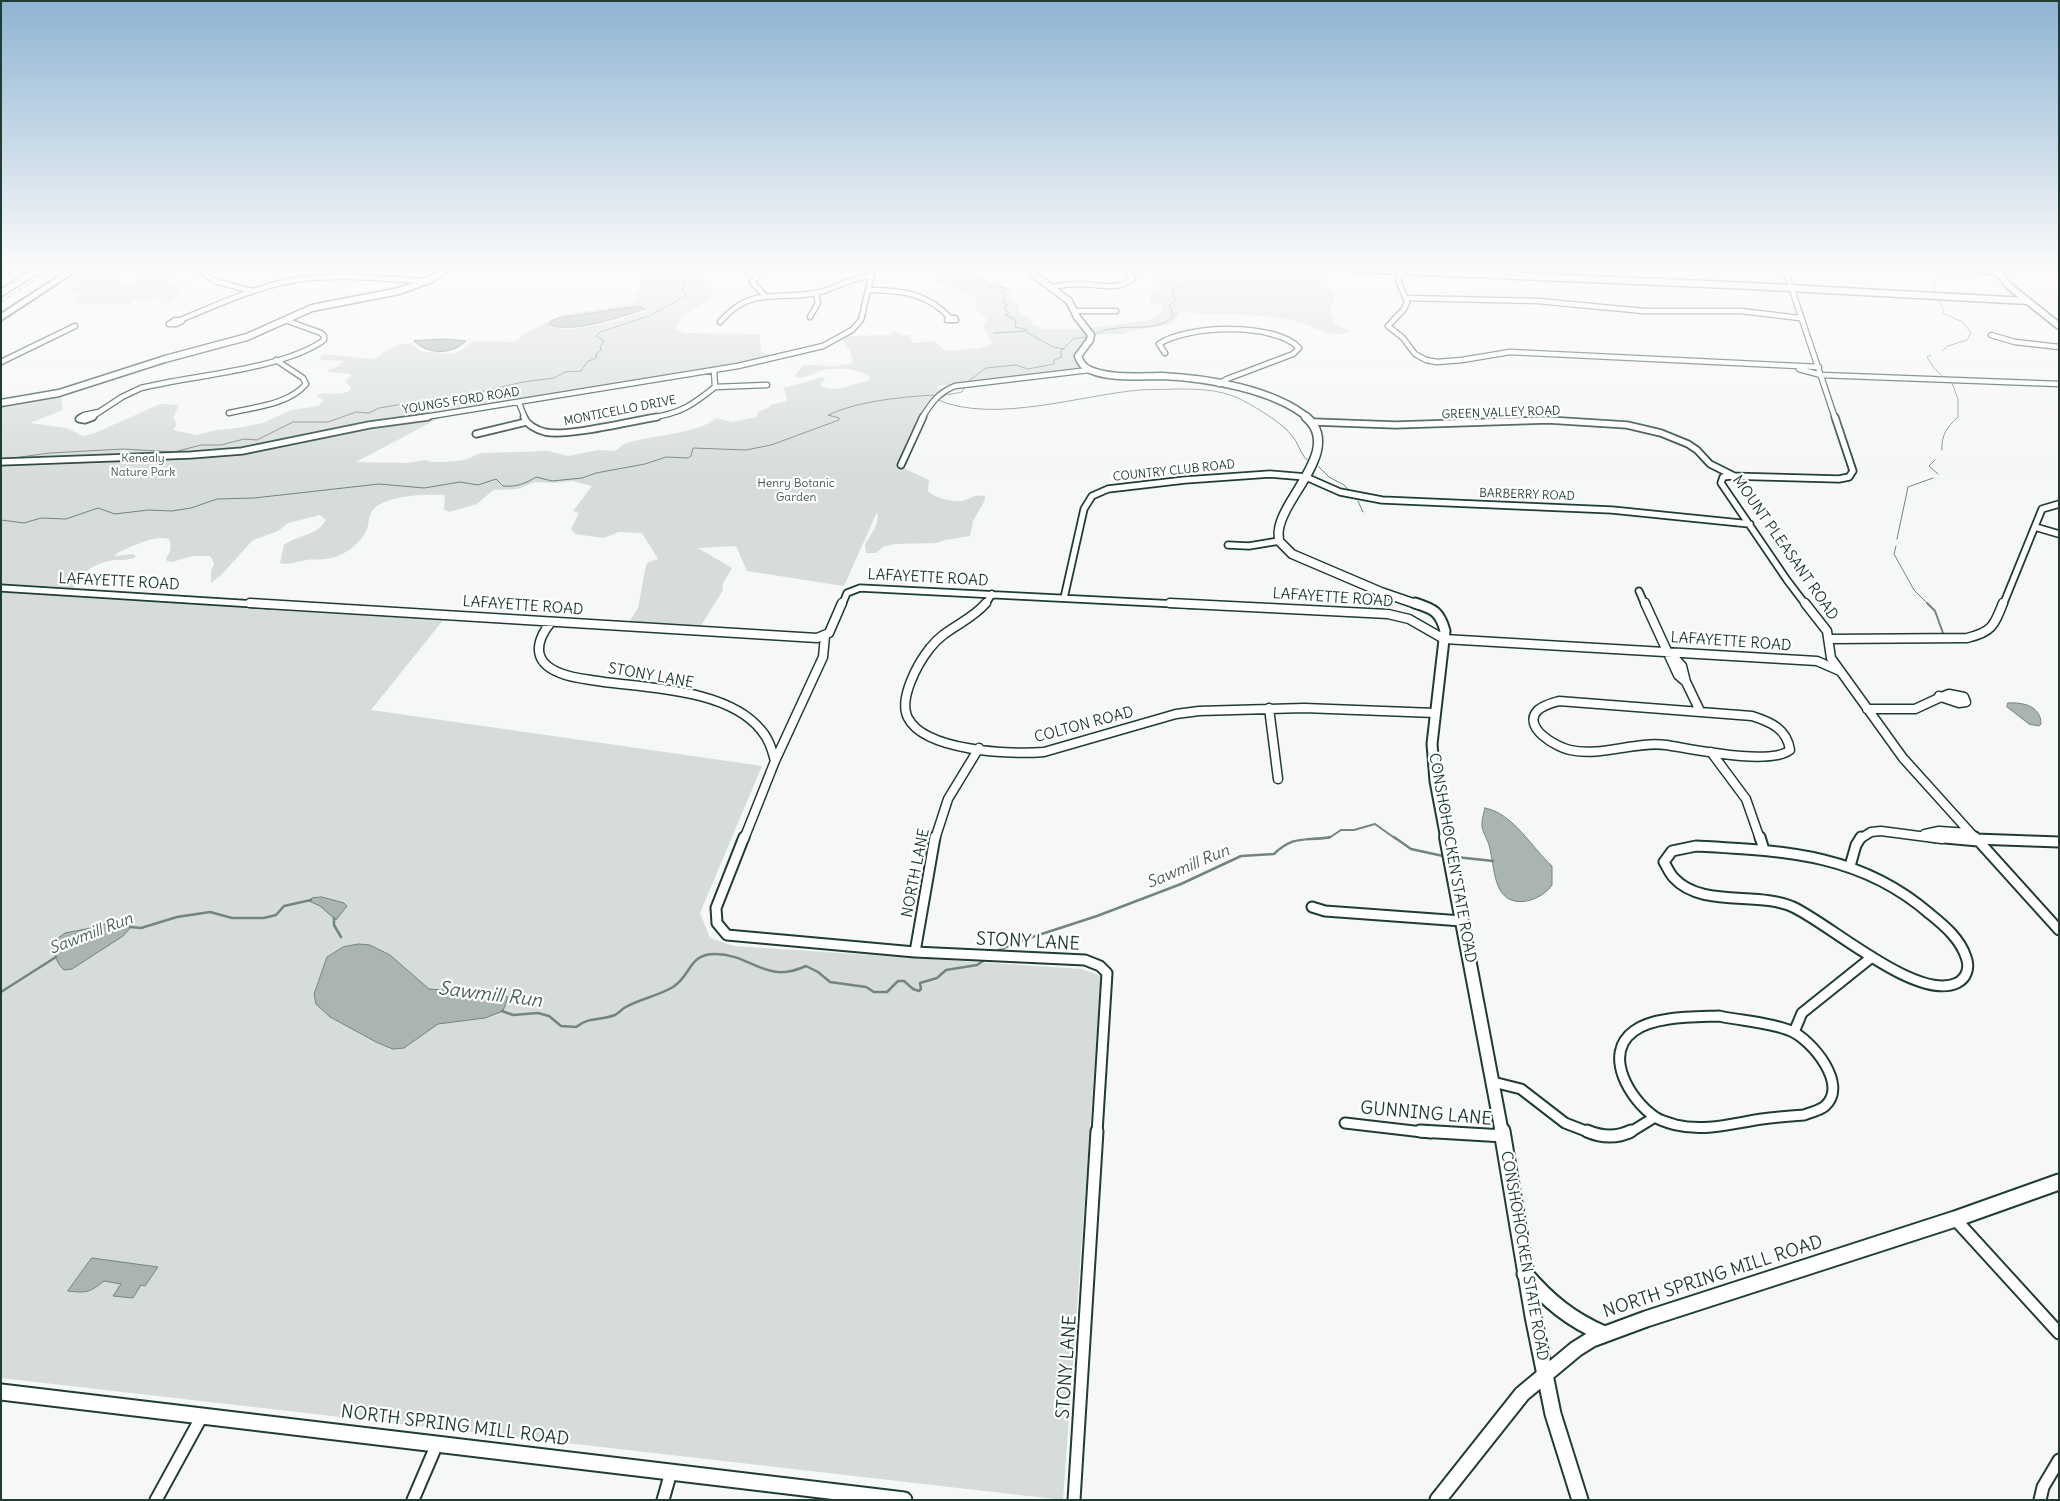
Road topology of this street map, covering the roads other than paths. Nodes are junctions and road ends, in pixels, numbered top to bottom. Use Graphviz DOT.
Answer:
graph roads {
  1 [pos="48,339"];
  2 [pos="236,339"];
  3 [pos="324,339"];
  4 [pos="838,339"];
  5 [pos="1090,339"];
  6 [pos="1163,339"];
  7 [pos="1291,339"];
  8 [pos="1404,339"];
  9 [pos="1808,339"];
  10 [pos="2005,339"];
  11 [pos="2059,347"];
  12 [pos="1165,353"];
  13 [pos="276,360"];
  14 [pos="1,362"];
  15 [pos="1788,366"];
  16 [pos="1819,367"];
  17 [pos="714,370"];
  18 [pos="1089,370"];
  19 [pos="1821,375"];
  20 [pos="1219,384"];
  21 [pos="2059,384"];
  22 [pos="767,385"];
  23 [pos="715,387"];
  24 [pos="1,403"];
  25 [pos="519,403"];
  26 [pos="99,412"];
  27 [pos="229,413"];
  28 [pos="526,422"];
  29 [pos="1314,422"];
  30 [pos="476,434"];
  31 [pos="1,462"];
  32 [pos="901,465"];
  33 [pos="1734,476"];
  34 [pos="1306,477"];
  35 [pos="2059,504"];
  36 [pos="1750,524"];
  37 [pos="2035,527"];
  38 [pos="2059,534"];
  39 [pos="1279,541"];
  40 [pos="1228,545"];
  41 [pos="1,588"];
  42 [pos="1639,591"];
  43 [pos="992,594"];
  44 [pos="1064,598"];
  45 [pos="551,622"];
  46 [pos="825,636"];
  47 [pos="1444,639"];
  48 [pos="1829,639"];
  49 [pos="1668,652"];
  50 [pos="1829,654"];
  51 [pos="1817,661"];
  52 [pos="1840,671"];
  53 [pos="1939,696"];
  54 [pos="1269,708"];
  55 [pos="1867,709"];
  56 [pos="1700,711"];
  57 [pos="1435,713"];
  58 [pos="979,748"];
  59 [pos="1711,752"];
  60 [pos="776,761"];
  61 [pos="1278,779"];
  62 [pos="1974,838"];
  63 [pos="2059,842"];
  64 [pos="1764,850"];
  65 [pos="1850,866"];
  66 [pos="1312,907"];
  67 [pos="1462,921"];
  68 [pos="2059,930"];
  69 [pos="915,952"];
  70 [pos="1872,957"];
  71 [pos="1794,1032"];
  72 [pos="1494,1082"];
  73 [pos="1655,1117"];
  74 [pos="1345,1123"];
  75 [pos="1504,1136"];
  76 [pos="2059,1182"];
  77 [pos="1955,1219"];
  78 [pos="1525,1274"];
  79 [pos="2059,1333"];
  80 [pos="1604,1334"];
  81 [pos="1545,1375"];
  82 [pos="1,1392"];
  83 [pos="202,1416"];
  84 [pos="437,1444"];
  85 [pos="2059,1460"];
  86 [pos="671,1472"];
  87 [pos="1440,1499"];
  88 [pos="156,1500"];
  89 [pos="413,1500"];
  90 [pos="663,1500"];
  91 [pos="904,1500"];
  92 [pos="1074,1500"];
  93 [pos="1580,1500"];
  94 [pos="2040,1500"];
  1 -- 14 [label="street"];
  2 -- 24 [label="street"];
  3 -- 13 [label="street"];
  4 -- 17 [label="street, YOUNGS FORD ROAD"];
  5 -- 18 [label="street"];
  6 -- 12 [label="street"];
  7 -- 20 [label="street"];
  8 -- 15 [label="street"];
  9 -- 16 [label="street, MOUNT PLEASANT ROAD"];
  10 -- 11 [label="street"];
  13 -- 26 [label="street"];
  13 -- 27 [label="street"];
  15 -- 16 [label="street"];
  15 -- 19 [label="street"];
  16 -- 19 [label="street, MOUNT PLEASANT ROAD"];
  17 -- 23 [label="street"];
  17 -- 25 [label="street, YOUNGS FORD ROAD"];
  18 -- 20 [label="street"];
  18 -- 32 [label="street"];
  19 -- 21 [label="street"];
  19 -- 33 [label="street, MOUNT PLEASANT ROAD"];
  20 -- 29 [label="street"];
  22 -- 23 [label="street"];
  23 -- 28 [label="street, MONTICELLO DRIVE"];
  25 -- 28 [label="street"];
  25 -- 31 [label="street, YOUNGS FORD ROAD"];
  28 -- 30 [label="street"];
  29 -- 33 [label="street, GREEN VALLEY ROAD"];
  29 -- 34 [label="street"];
  33 -- 36 [label="street, MOUNT PLEASANT ROAD"];
  34 -- 36 [label="street, BARBERRY ROAD"];
  34 -- 39 [label="street"];
  34 -- 44 [label="street, COUNTRY CLUB ROAD"];
  35 -- 37 [label="street"];
  36 -- 48 [label="street, MOUNT PLEASANT ROAD"];
  37 -- 38 [label="street"];
  37 -- 48 [label="street"];
  39 -- 40 [label="street"];
  39 -- 47 [label="street, CONSHOHOCKEN STATE ROAD"];
  41 -- 45 [label="street, LAFAYETTE ROAD"];
  42 -- 49 [label="street"];
  43 -- 44 [label="street, LAFAYETTE ROAD"];
  43 -- 46 [label="street, LAFAYETTE ROAD"];
  43 -- 58 [label="street, COLTON ROAD"];
  44 -- 47 [label="street, LAFAYETTE ROAD"];
  45 -- 46 [label="street, LAFAYETTE ROAD"];
  45 -- 60 [label="street, STONY LANE"];
  46 -- 60 [label="street, STONY LANE"];
  47 -- 49 [label="street, LAFAYETTE ROAD"];
  47 -- 57 [label="street, CONSHOHOCKEN STATE ROAD"];
  48 -- 50 [label="street, MOUNT PLEASANT ROAD"];
  49 -- 51 [label="street, LAFAYETTE ROAD"];
  49 -- 56 [label="street"];
  50 -- 51 [label="street"];
  50 -- 52 [label="street"];
  51 -- 52 [label="street, LAFAYETTE ROAD"];
  52 -- 55 [label="street"];
  53 -- 55 [label="street"];
  54 -- 57 [label="street, COLTON ROAD"];
  54 -- 58 [label="street, COLTON ROAD"];
  54 -- 61 [label="street"];
  55 -- 62 [label="street"];
  56 -- 59 [label="street"];
  56 -- 59 [label="street"];
  57 -- 67 [label="street, CONSHOHOCKEN STATE ROAD"];
  58 -- 69 [label="street, NORTH LANE"];
  59 -- 64 [label="street"];
  60 -- 69 [label="street, STONY LANE"];
  62 -- 63 [label="street"];
  62 -- 65 [label="street"];
  62 -- 68 [label="street"];
  64 -- 65 [label="street"];
  64 -- 70 [label="street"];
  65 -- 70 [label="street"];
  66 -- 67 [label="street"];
  67 -- 72 [label="street, CONSHOHOCKEN STATE ROAD"];
  69 -- 92 [label="street, STONY LANE"];
  70 -- 71 [label="street"];
  71 -- 73 [label="street"];
  71 -- 73 [label="street"];
  72 -- 73 [label="street"];
  72 -- 75 [label="street, CONSHOHOCKEN STATE ROAD"];
  74 -- 75 [label="street, GUNNING LANE"];
  75 -- 78 [label="street, CONSHOHOCKEN STATE ROAD"];
  76 -- 77 [label="street, NORTH SPRING MILL ROAD"];
  77 -- 79 [label="street"];
  77 -- 80 [label="street, NORTH SPRING MILL ROAD"];
  78 -- 80 [label="street"];
  78 -- 81 [label="street, CONSHOHOCKEN STATE ROAD"];
  80 -- 81 [label="street, NORTH SPRING MILL ROAD"];
  81 -- 87 [label="street, NORTH SPRING MILL ROAD"];
  81 -- 93 [label="street, CONSHOHOCKEN STATE ROAD"];
  82 -- 83 [label="street, NORTH SPRING MILL ROAD"];
  83 -- 84 [label="street, NORTH SPRING MILL ROAD"];
  83 -- 88 [label="street"];
  84 -- 86 [label="street, NORTH SPRING MILL ROAD"];
  84 -- 89 [label="street"];
  85 -- 94 [label="street"];
  86 -- 90 [label="street"];
  86 -- 91 [label="street, NORTH SPRING MILL ROAD"];
}
